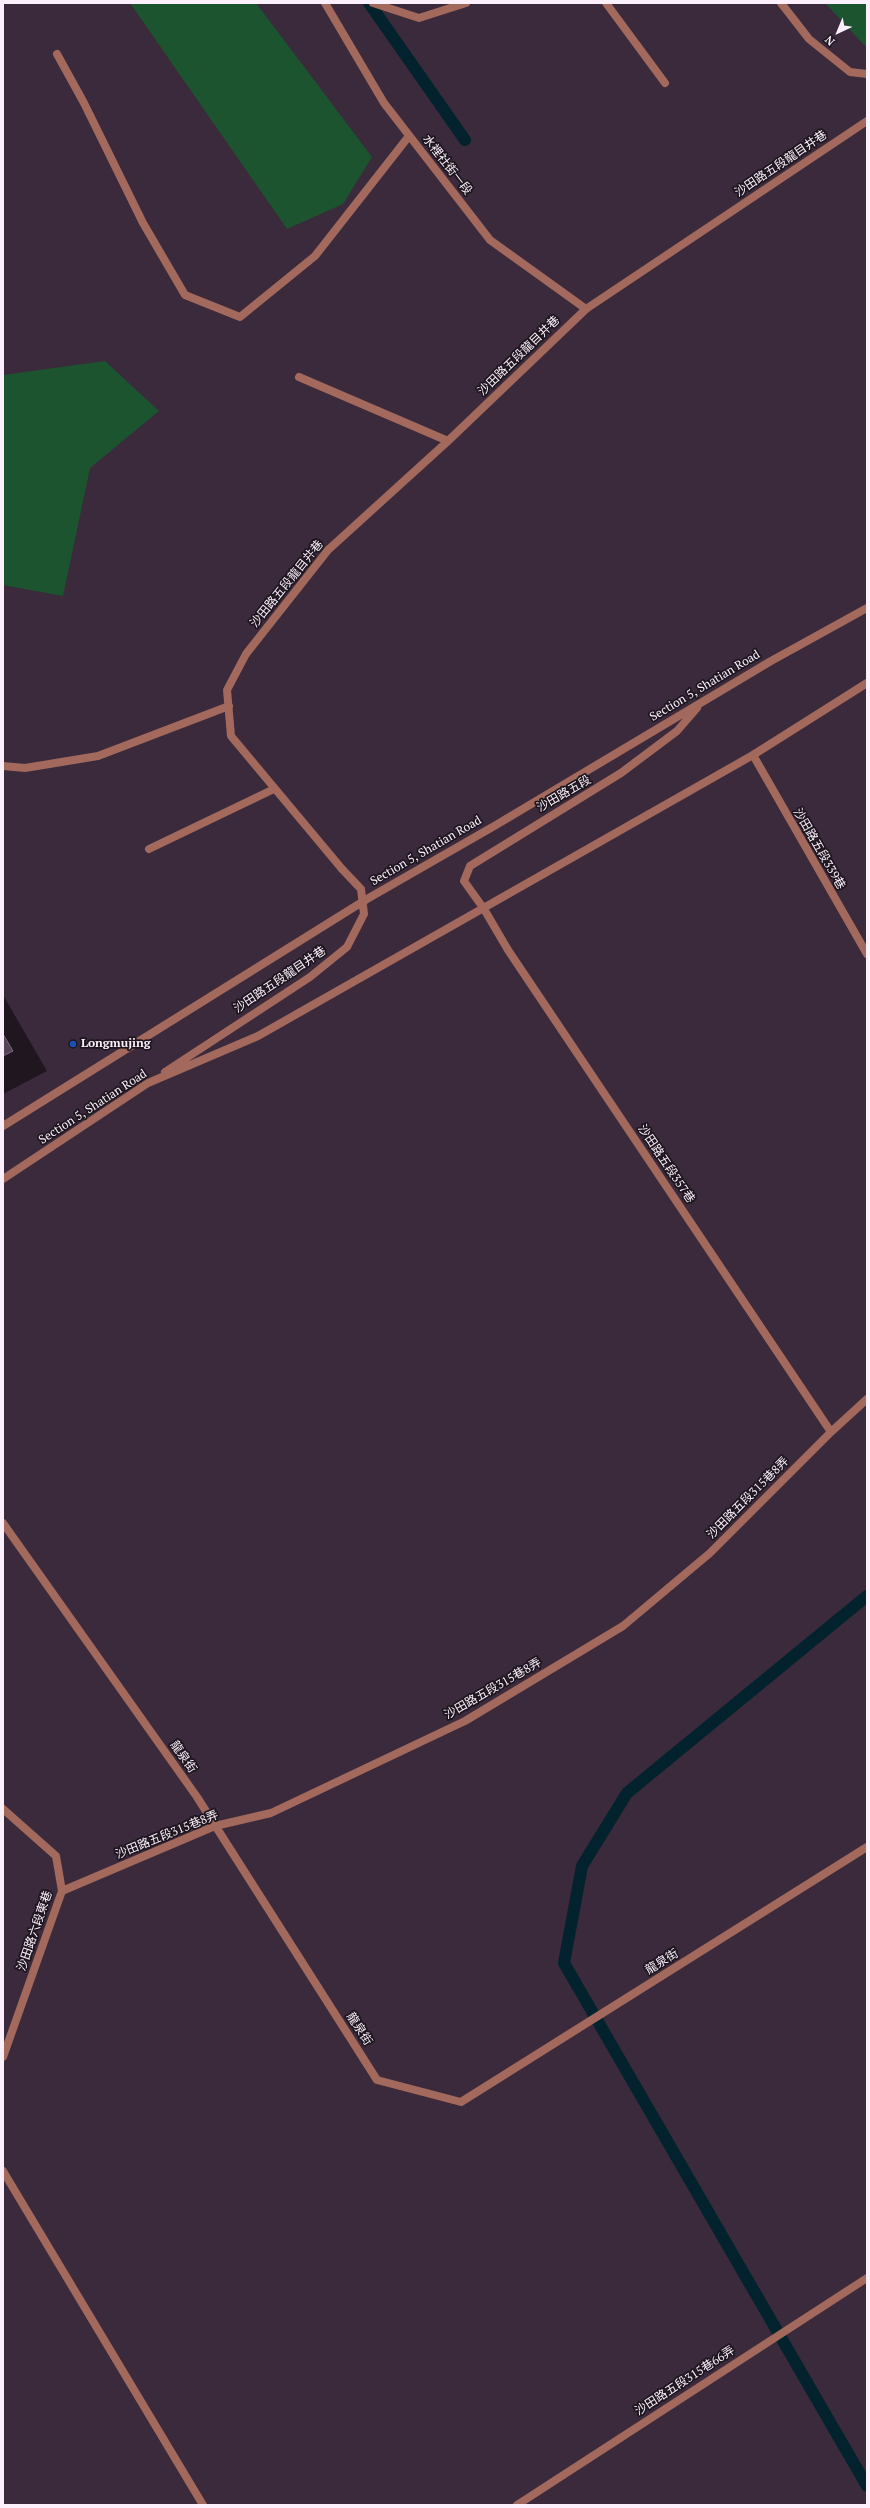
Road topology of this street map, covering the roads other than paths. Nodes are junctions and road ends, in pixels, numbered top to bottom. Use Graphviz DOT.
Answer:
graph roads {
  1 [pos="325,3"];
  2 [pos="373,3"];
  3 [pos="466,3"];
  4 [pos="606,3"];
  5 [pos="781,3"];
  6 [pos="57,54"];
  7 [pos="867,74"];
  8 [pos="665,84"];
  9 [pos="867,121"];
  10 [pos="409,136"];
  11 [pos="586,309"];
  12 [pos="299,377"];
  13 [pos="448,441"];
  14 [pos="867,608"];
  15 [pos="867,683"];
  16 [pos="701,702"];
  17 [pos="229,706"];
  18 [pos="752,755"];
  19 [pos="3,766"];
  20 [pos="274,789"];
  21 [pos="148,849"];
  22 [pos="362,902"];
  23 [pos="484,908"];
  24 [pos="867,954"];
  25 [pos="148,1083"];
  26 [pos="3,1126"];
  27 [pos="3,1179"];
  28 [pos="867,1399"];
  29 [pos="831,1432"];
  30 [pos="3,1523"];
  31 [pos="3,1809"];
  32 [pos="867,1847"];
  33 [pos="62,1891"];
  34 [pos="3,2057"];
  35 [pos="3,2171"];
  36 [pos="867,2278"];
  37 [pos="203,2505"];
  38 [pos="517,2505"];
  1 -- 10 [label="street, 水裡社街一段"];
  2 -- 3 [label="street"];
  4 -- 8 [label="street"];
  5 -- 7 [label="street"];
  6 -- 10 [label="street"];
  9 -- 11 [label="street, 沙田路五段龍目井巷"];
  10 -- 11 [label="street, 水裡社街一段"];
  11 -- 13 [label="street, 沙田路五段龍目井巷"];
  12 -- 13 [label="street"];
  13 -- 17 [label="street, 沙田路五段龍目井巷"];
  14 -- 16 [label="street, Section 5, Shatian Road"];
  15 -- 18 [label="street, Section 5, Shatian Road"];
  16 -- 22 [label="street, Section 5, Shatian Road"];
  16 -- 23 [label="street, 沙田路五段"];
  17 -- 19 [label="street"];
  17 -- 20 [label="street, 沙田路五段龍目井巷"];
  18 -- 23 [label="street, Section 5, Shatian Road"];
  18 -- 24 [label="street, 沙田路五段339巷"];
  20 -- 21 [label="street"];
  20 -- 22 [label="street, 沙田路五段龍目井巷"];
  22 -- 25 [label="street, 沙田路五段龍目井巷"];
  22 -- 26 [label="street, Section 5, Shatian Road"];
  23 -- 25 [label="street, Section 5, Shatian Road"];
  23 -- 29 [label="street, 沙田路五段357巷"];
  25 -- 27 [label="street, Section 5, Shatian Road"];
  28 -- 29 [label="street, 沙田路五段315巷8弄"];
  29 -- 33 [label="street, 沙田路五段315巷8弄"];
  30 -- 32 [label="street, 龍泉街"];
  31 -- 33 [label="street, 沙田路六段東巷"];
  33 -- 34 [label="street, 沙田路六段東巷"];
  35 -- 37 [label="street"];
  36 -- 38 [label="street, 沙田路五段315巷66弄"];
}
